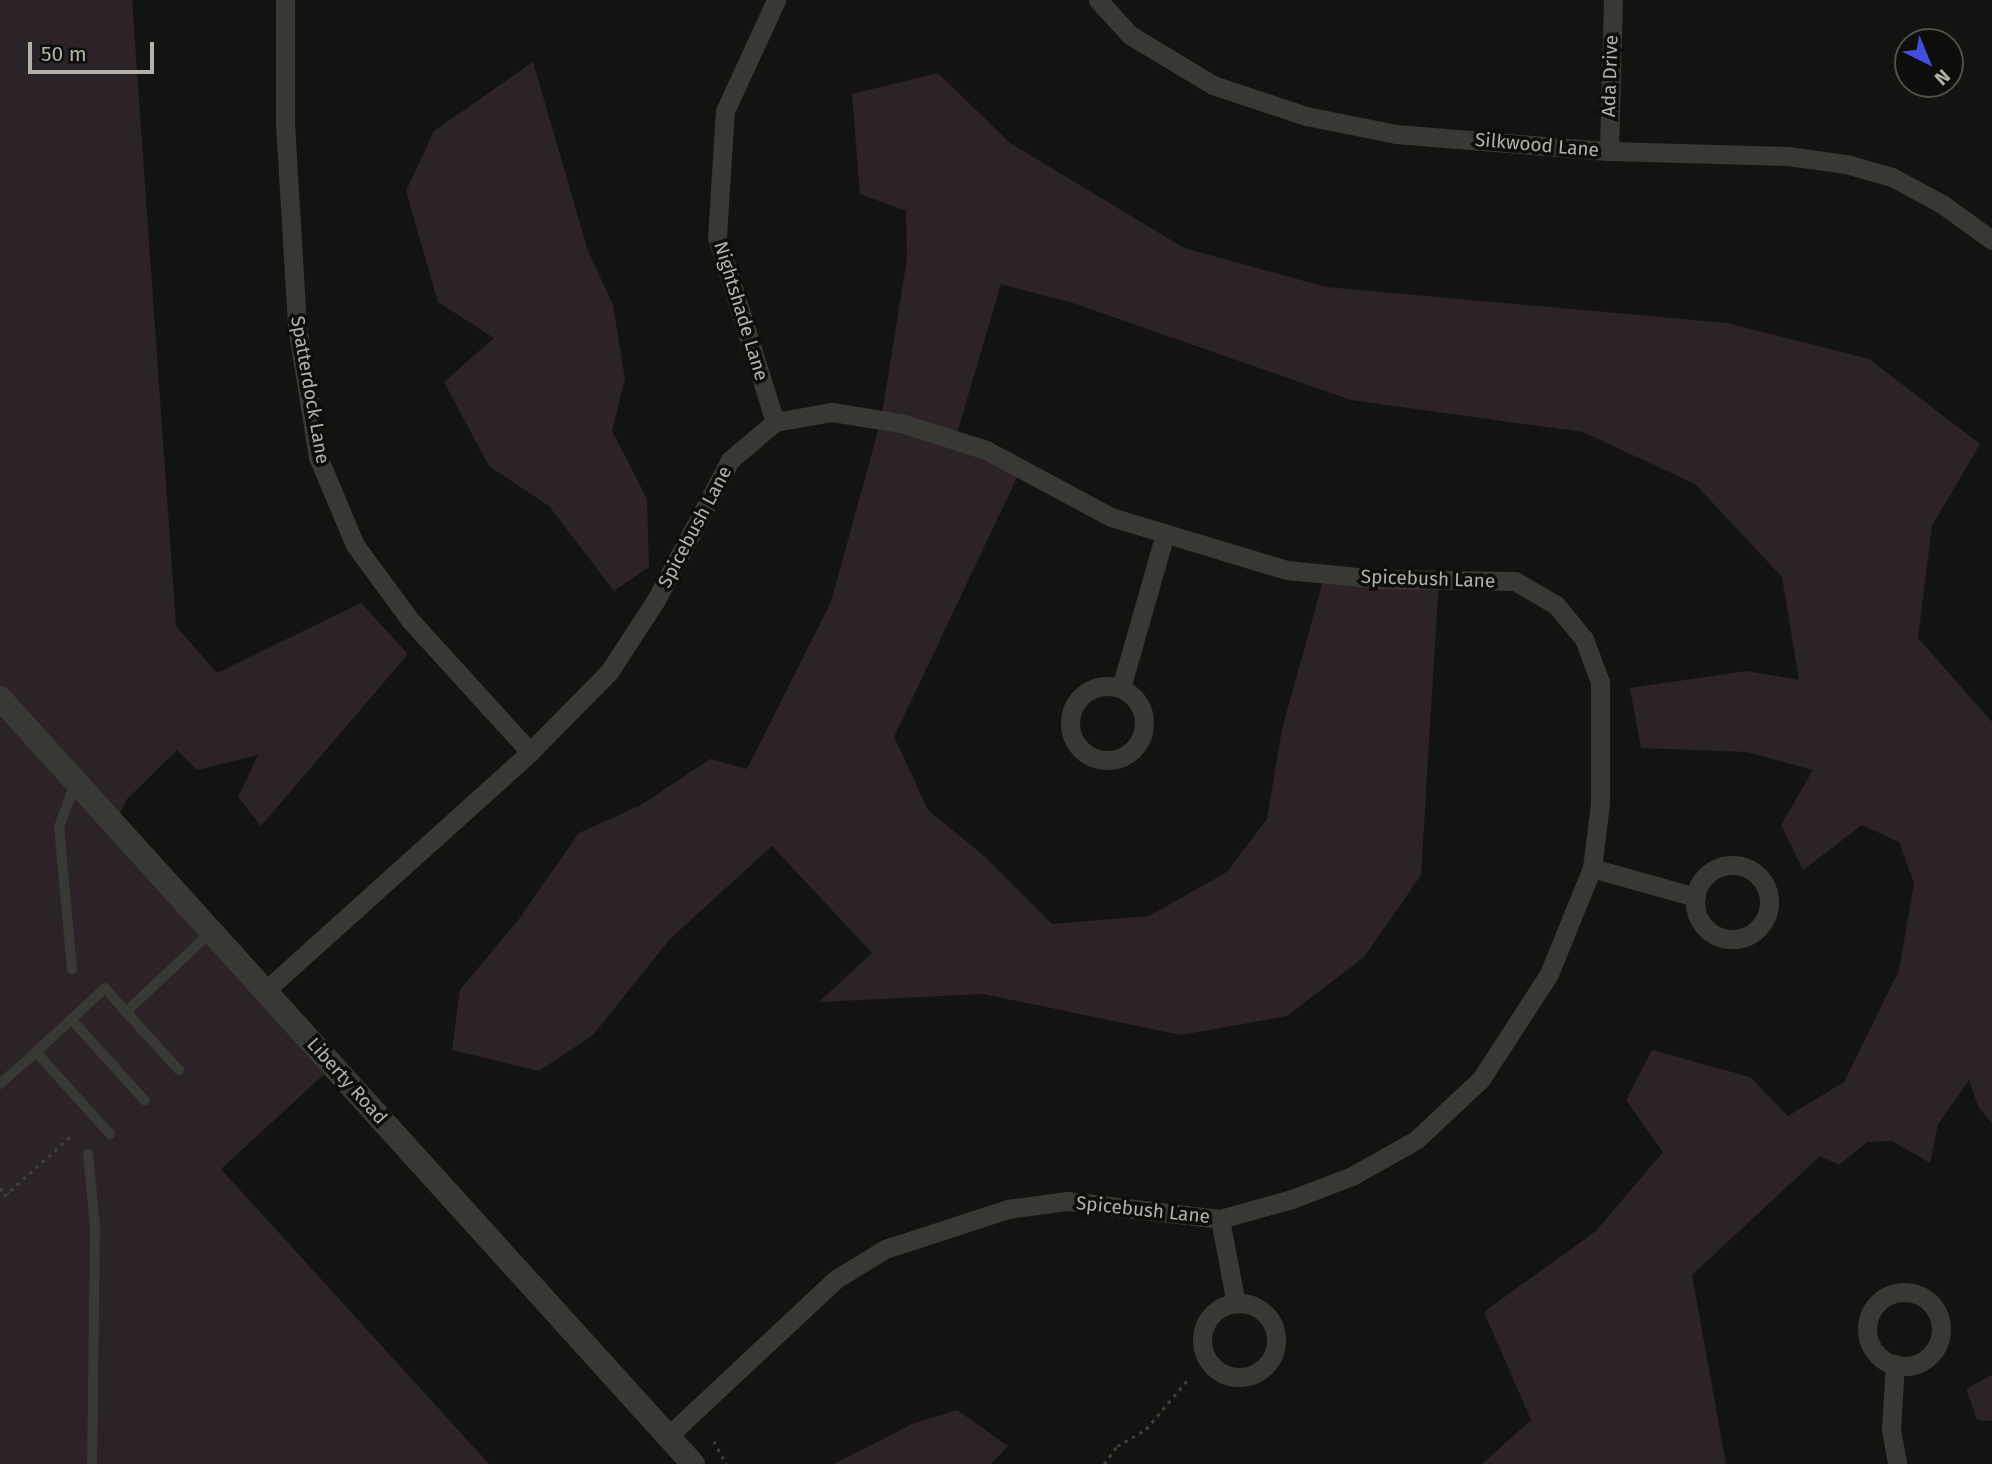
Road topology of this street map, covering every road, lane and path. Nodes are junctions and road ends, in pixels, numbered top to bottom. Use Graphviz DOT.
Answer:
graph roads {
  1 [pos="285,0"];
  2 [pos="776,0"];
  3 [pos="1098,0"];
  4 [pos="1613,0"];
  5 [pos="1609,151"];
  6 [pos="1992,240"];
  7 [pos="775,422"];
  8 [pos="1165,534"];
  9 [pos="1121,688"];
  10 [pos="0,698"];
  11 [pos="530,752"];
  12 [pos="76,782"];
  13 [pos="1592,868"];
  14 [pos="1696,897"];
  15 [pos="212,932"];
  16 [pos="72,969"];
  17 [pos="265,991"];
  18 [pos="126,1012"];
  19 [pos="71,1019"];
  20 [pos="36,1052"];
  21 [pos="179,1070"];
  22 [pos="0,1084"];
  23 [pos="145,1101"];
  24 [pos="110,1134"];
  25 [pos="69,1137"];
  26 [pos="88,1154"];
  27 [pos="0,1189"];
  28 [pos="9,1193"];
  29 [pos="5,1196"];
  30 [pos="1220,1219"];
  31 [pos="1236,1304"];
  32 [pos="1895,1364"];
  33 [pos="1190,1377"];
  34 [pos="668,1436"];
  35 [pos="714,1441"];
  36 [pos="92,1464"];
  37 [pos="693,1464"];
  38 [pos="726,1464"];
  39 [pos="1104,1464"];
  40 [pos="1897,1464"];
  1 -- 11 [label="street, Spatterdock Lane"];
  2 -- 7 [label="street, Nightshade Lane"];
  3 -- 5 [label="street, Silkwood Lane"];
  4 -- 5 [label="street, Ada Drive"];
  5 -- 6 [label="street, Silkwood Lane"];
  7 -- 8 [label="street, Spicebush Lane"];
  7 -- 11 [label="street, Spicebush Lane"];
  8 -- 9 [label="street"];
  8 -- 13 [label="street, Spicebush Lane"];
  10 -- 12 [label="street, Liberty Road"];
  11 -- 17 [label="street, Spicebush Lane"];
  12 -- 15 [label="street, Liberty Road"];
  12 -- 16 [label="lane"];
  13 -- 14 [label="street"];
  13 -- 30 [label="street, Spicebush Lane"];
  15 -- 17 [label="street, Liberty Road"];
  15 -- 18 [label="lane"];
  17 -- 34 [label="street, Liberty Road"];
  18 -- 19 [label="lane"];
  18 -- 21 [label="lane"];
  19 -- 20 [label="lane"];
  19 -- 23 [label="lane"];
  20 -- 22 [label="lane"];
  20 -- 24 [label="lane"];
  25 -- 28 [label="path"];
  26 -- 36 [label="lane"];
  27 -- 28 [label="path"];
  28 -- 29 [label="path"];
  30 -- 31 [label="street"];
  30 -- 34 [label="street, Spicebush Lane"];
  32 -- 40 [label="street"];
  33 -- 39 [label="path"];
  34 -- 37 [label="street, Liberty Road"];
  35 -- 38 [label="path"];
}
